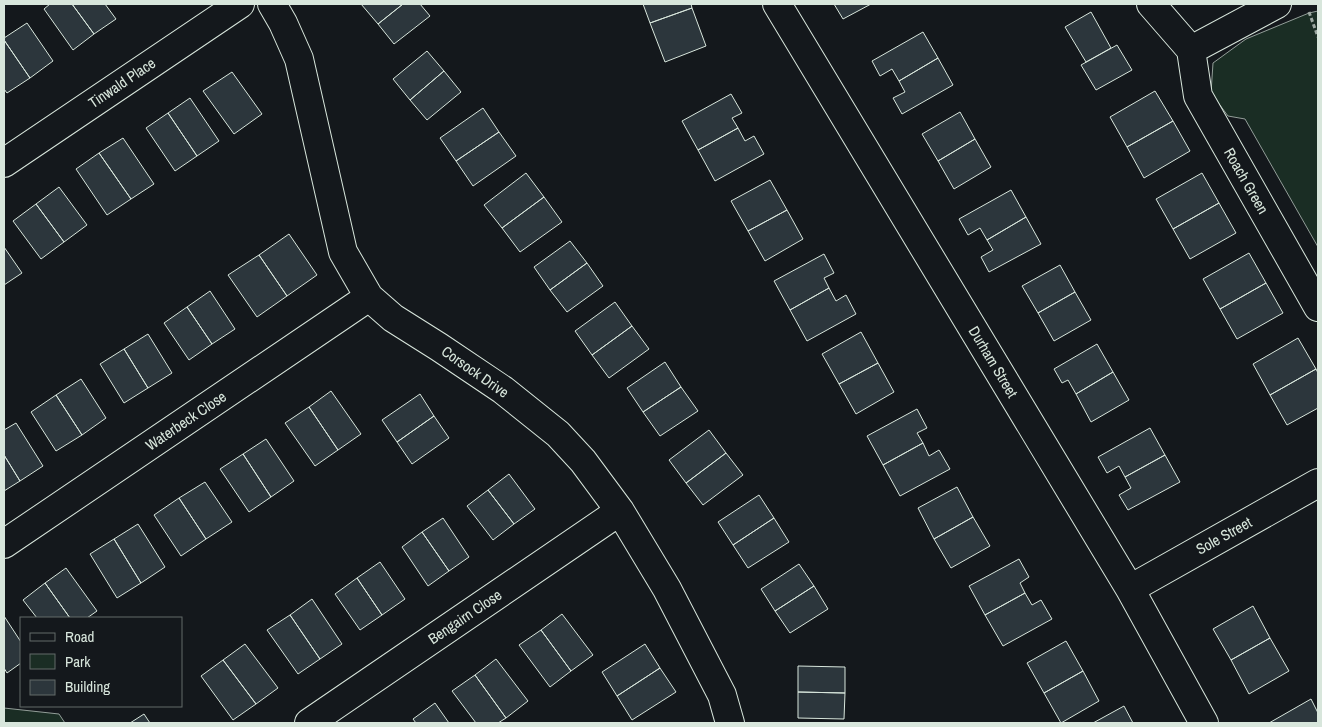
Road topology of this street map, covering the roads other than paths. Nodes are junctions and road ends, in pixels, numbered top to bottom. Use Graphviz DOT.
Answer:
graph roads {
  1 [pos="240,4"];
  2 [pos="272,4"];
  3 [pos="777,4"];
  4 [pos="1151,4"];
  5 [pos="1277,4"];
  6 [pos="1191,50"];
  7 [pos="4,163"];
  8 [pos="368,297"];
  9 [pos="1318,307"];
  10 [pos="1318,483"];
  11 [pos="620,511"];
  12 [pos="4,544"];
  13 [pos="1130,588"];
  14 [pos="309,723"];
  15 [pos="730,723"];
  16 [pos="1204,723"];
  1 -- 7 [label="street, Tinwald Place"];
  2 -- 8 [label="street, Corsock Drive"];
  3 -- 13 [label="street, Durham Street"];
  4 -- 6 [label="street"];
  5 -- 6 [label="street"];
  6 -- 9 [label="street, Roach Green"];
  8 -- 11 [label="street, Corsock Drive"];
  8 -- 12 [label="street, Waterbeck Close"];
  10 -- 13 [label="street, Sole Street"];
  11 -- 14 [label="street, Bengairn Close"];
  11 -- 15 [label="street, Corsock Drive"];
  13 -- 16 [label="street, Durham Street"];
}
